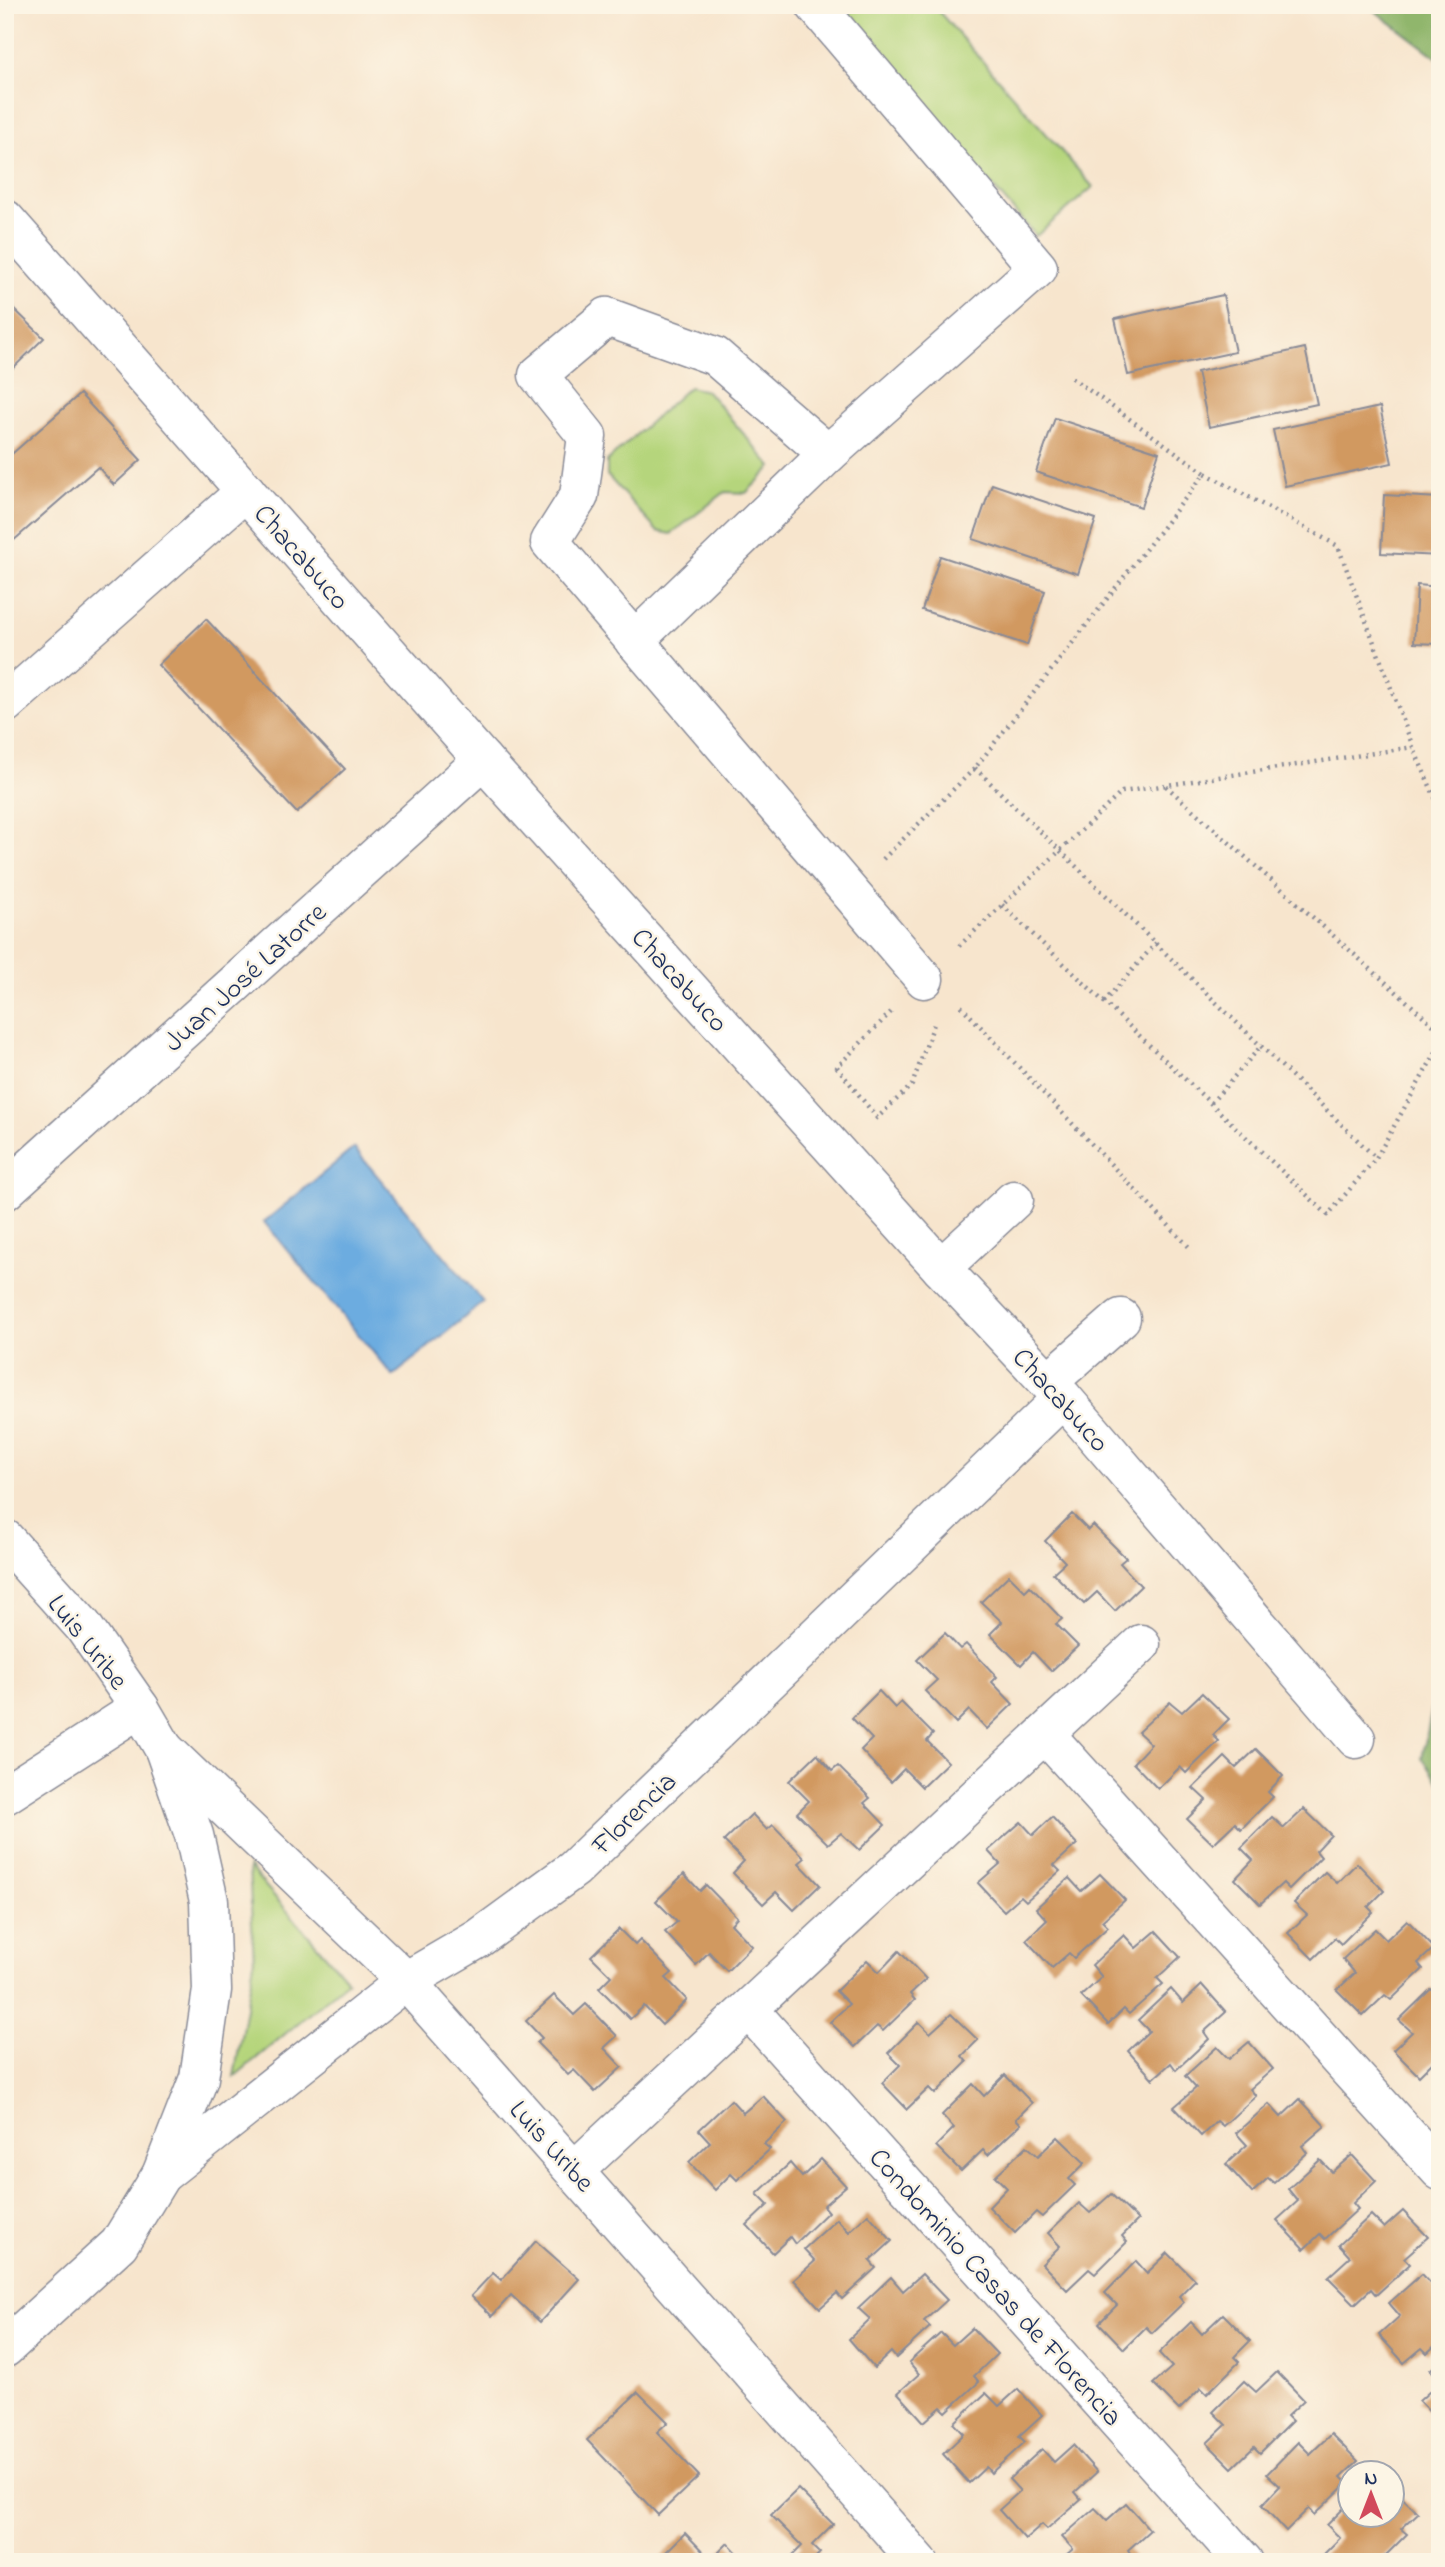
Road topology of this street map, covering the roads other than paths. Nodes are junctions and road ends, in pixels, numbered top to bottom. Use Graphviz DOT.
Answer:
graph roads {
  1 [pos="815,5"];
  2 [pos="5,219"];
  3 [pos="828,454"];
  4 [pos="246,491"];
  5 [pos="634,641"];
  6 [pos="5,704"];
  7 [pos="483,760"];
  8 [pos="924,979"];
  9 [pos="5,1191"];
  10 [pos="1014,1200"];
  11 [pos="941,1268"];
  12 [pos="1121,1318"];
  13 [pos="1056,1390"];
  14 [pos="5,1539"];
  15 [pos="1142,1644"];
  16 [pos="140,1708"];
  17 [pos="1045,1734"];
  18 [pos="1356,1739"];
  19 [pos="164,1749"];
  20 [pos="5,1795"];
  21 [pos="406,1981"];
  22 [pos="749,2010"];
  23 [pos="575,2170"];
  24 [pos="1440,2171"];
  25 [pos="161,2175"];
  26 [pos="5,2348"];
  27 [pos="919,2562"];
  28 [pos="1244,2562"];
  1 -- 3 [label="street"];
  2 -- 4 [label="street, Chacabuco"];
  3 -- 5 [label="street"];
  3 -- 5 [label="street"];
  4 -- 6 [label="street"];
  4 -- 7 [label="street, Chacabuco"];
  5 -- 8 [label="street"];
  7 -- 9 [label="street, Juan José Latorre"];
  7 -- 11 [label="street, Chacabuco"];
  10 -- 11 [label="street"];
  11 -- 13 [label="street, Chacabuco"];
  12 -- 13 [label="street, Florencia"];
  13 -- 18 [label="street, Chacabuco"];
  13 -- 21 [label="street, Florencia"];
  14 -- 16 [label="street, Luis Uribe"];
  15 -- 17 [label="street"];
  16 -- 19 [label="street, Luis Uribe"];
  16 -- 20 [label="street"];
  17 -- 22 [label="street"];
  17 -- 24 [label="street"];
  19 -- 21 [label="street, Luis Uribe"];
  19 -- 25 [label="street, Luis Uribe"];
  21 -- 23 [label="street, Luis Uribe"];
  21 -- 25 [label="street, Florencia"];
  22 -- 23 [label="street"];
  22 -- 28 [label="street, Condominio Casas de Florencia"];
  23 -- 27 [label="street, Luis Uribe"];
  25 -- 26 [label="street, Luis Uribe"];
}
